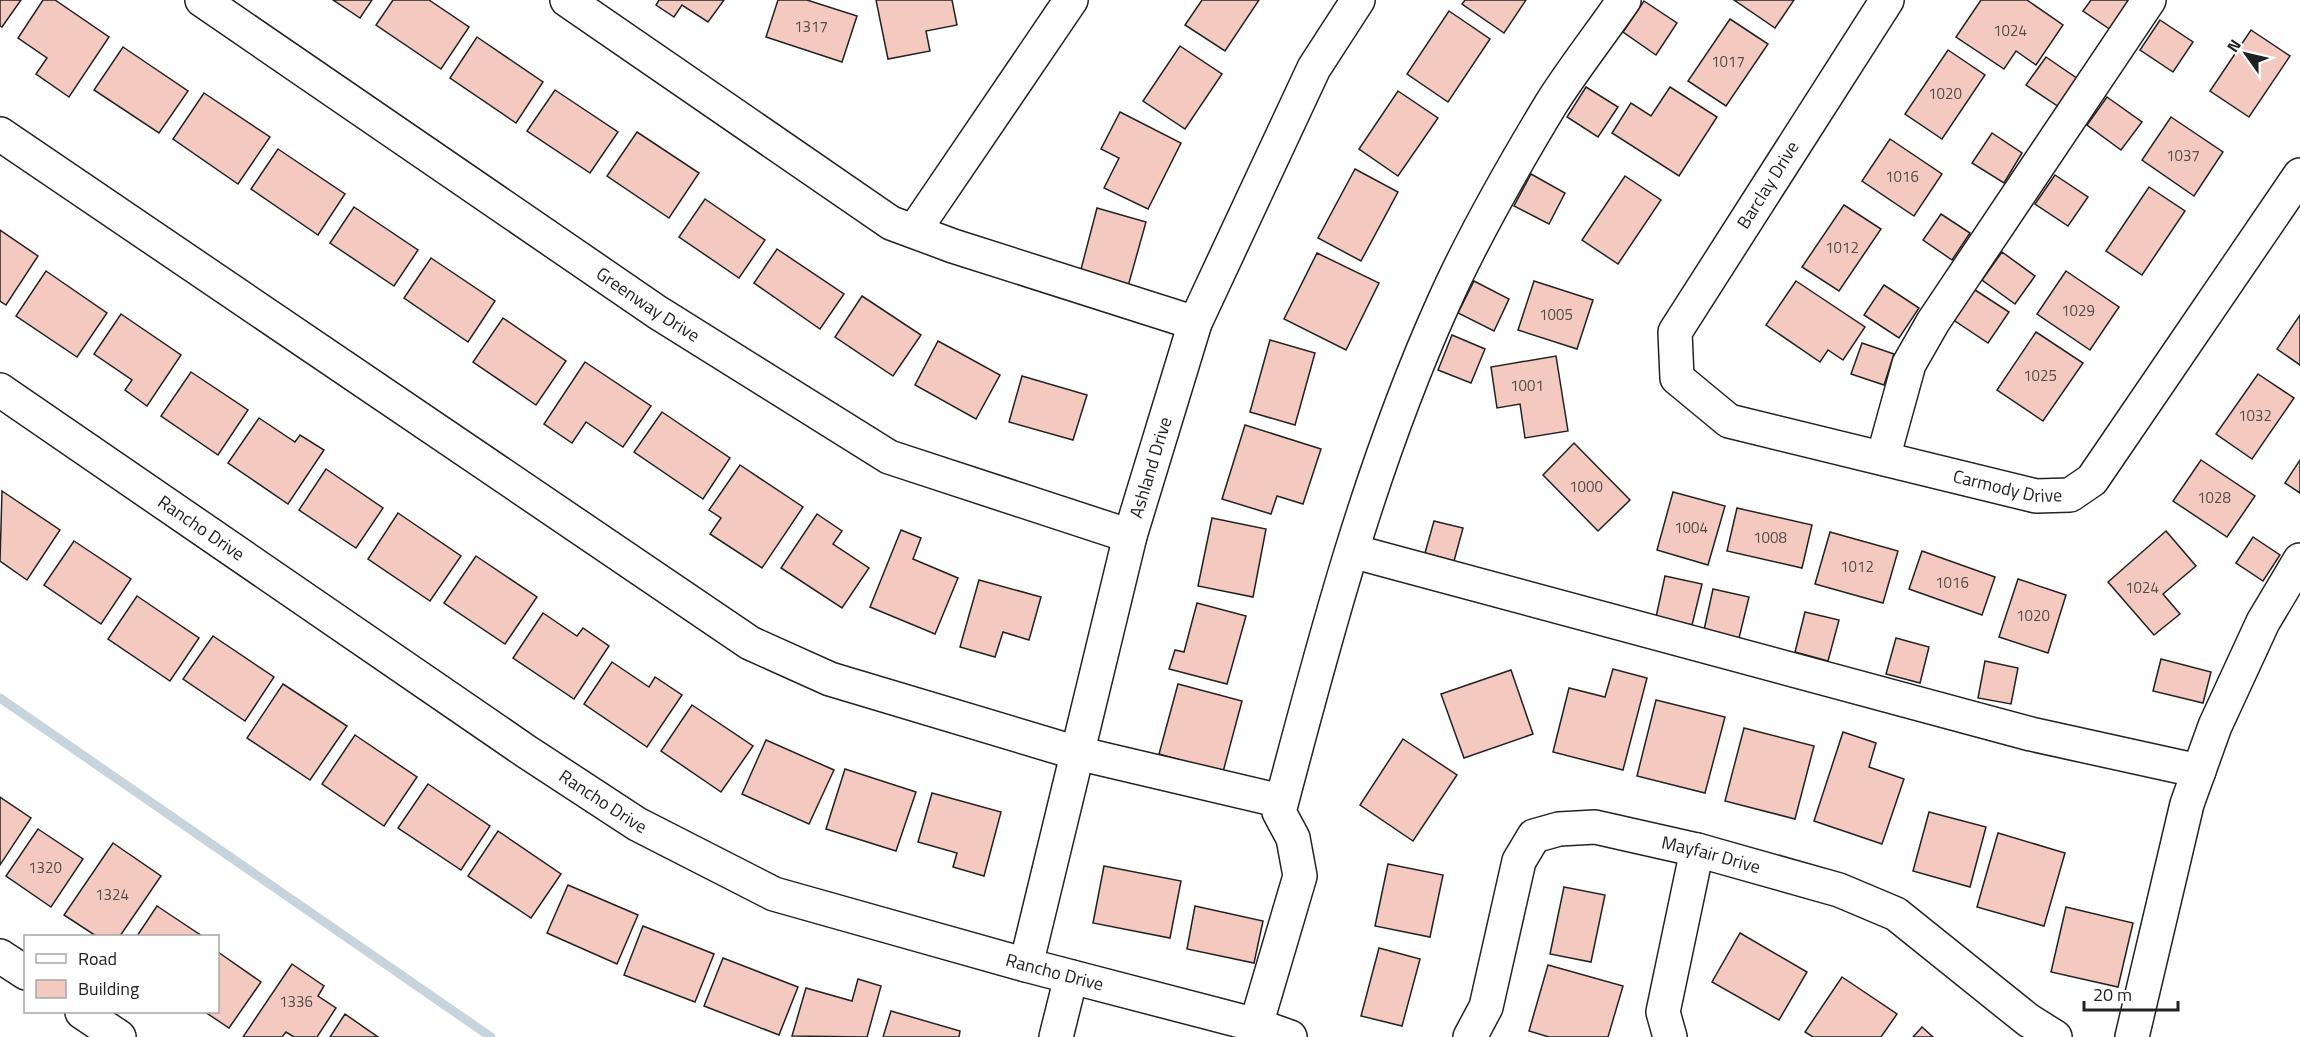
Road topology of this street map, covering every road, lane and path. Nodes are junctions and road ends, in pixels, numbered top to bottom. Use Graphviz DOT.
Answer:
graph roads {
  1 [pos="202,0"];
  2 [pos="567,0"];
  3 [pos="1071,0"];
  4 [pos="1358,0"];
  5 [pos="1624,0"];
  6 [pos="1887,0"];
  7 [pos="2149,0"];
  8 [pos="0,134"];
  9 [pos="2300,175"];
  10 [pos="914,231"];
  11 [pos="1195,323"];
  12 [pos="1677,378"];
  13 [pos="0,390"];
  14 [pos="1883,458"];
  15 [pos="1130,536"];
  16 [pos="1353,551"];
  17 [pos="2300,560"];
  18 [pos="1077,753"];
  19 [pos="2199,771"];
  20 [pos="1281,801"];
  21 [pos="1697,850"];
  22 [pos="0,956"];
  23 [pos="1026,965"];
  24 [pos="24,972"];
  25 [pos="1071,977"];
  26 [pos="85,1013"];
  27 [pos="1256,1025"];
  28 [pos="119,1037"];
  29 [pos="1056,1037"];
  30 [pos="1290,1037"];
  31 [pos="1470,1037"];
  32 [pos="1671,1037"];
  33 [pos="2055,1037"];
  34 [pos="2132,1037"];
  1 -- 15 [label="street, Greenway Drive"];
  2 -- 10 [label="street"];
  3 -- 10 [label="street"];
  4 -- 11 [label="street, Ashland Drive"];
  5 -- 16 [label="street"];
  6 -- 12 [label="street, Barclay Drive"];
  7 -- 14 [label="street"];
  8 -- 18 [label="street"];
  9 -- 14 [label="street, Carmody Drive"];
  10 -- 11 [label="street"];
  11 -- 15 [label="street, Ashland Drive"];
  12 -- 14 [label="street, Carmody Drive"];
  13 -- 23 [label="street, Rancho Drive"];
  15 -- 18 [label="street, Ashland Drive"];
  16 -- 19 [label="street"];
  16 -- 20 [label="street"];
  17 -- 19 [label="street"];
  18 -- 20 [label="street"];
  18 -- 23 [label="street, Ashland Drive"];
  19 -- 34 [label="street"];
  20 -- 27 [label="street"];
  21 -- 31 [label="street, Mayfair Drive"];
  21 -- 32 [label="street"];
  21 -- 33 [label="street, Mayfair Drive"];
  22 -- 24 [label="street"];
  23 -- 25 [label="street, Rancho Drive"];
  25 -- 27 [label="street, Rancho Drive"];
  25 -- 29 [label="street"];
  26 -- 28 [label="street"];
  27 -- 30 [label="street, Rancho Drive"];
}
